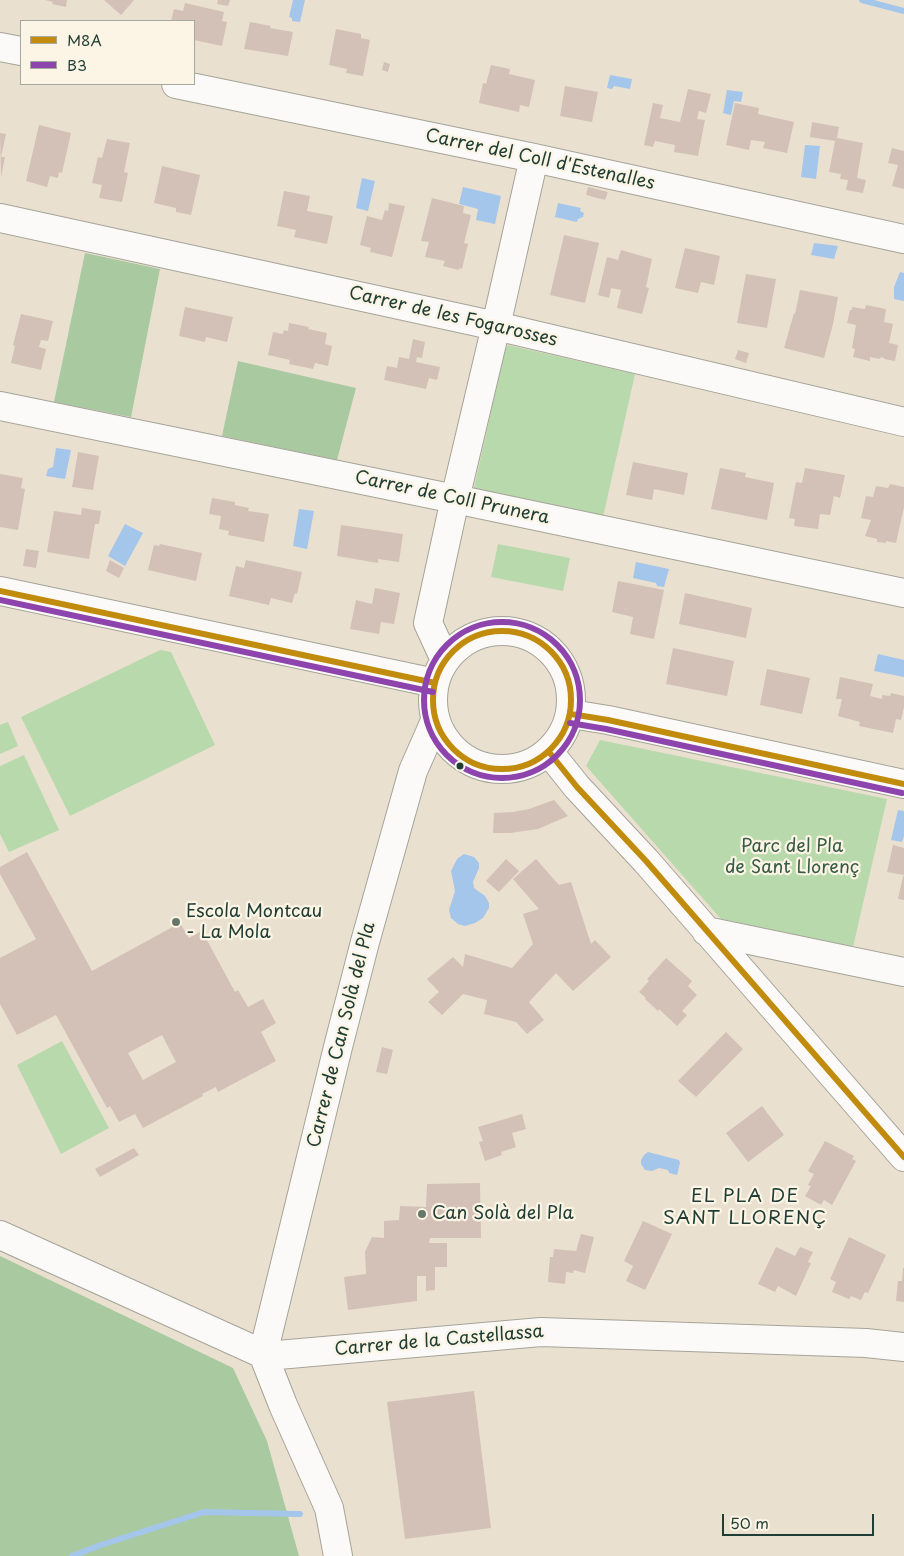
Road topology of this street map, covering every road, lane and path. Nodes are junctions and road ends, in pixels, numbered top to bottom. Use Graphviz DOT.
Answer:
graph roads {
  1 [pos="0,47"];
  2 [pos="20,52"];
  3 [pos="181,85"];
  4 [pos="534,158"];
  5 [pos="0,218"];
  6 [pos="904,239"];
  7 [pos="496,326"];
  8 [pos="0,406"];
  9 [pos="904,422"];
  10 [pos="455,498"];
  11 [pos="0,591"];
  12 [pos="904,593"];
  13 [pos="440,672"];
  14 [pos="571,714"];
  15 [pos="436,720"];
  16 [pos="549,752"];
  17 [pos="904,784"];
  18 [pos="706,931"];
  19 [pos="904,972"];
  20 [pos="903,1154"];
  21 [pos="0,1234"];
  22 [pos="904,1347"];
  23 [pos="263,1354"];
  24 [pos="338,1556"];
  1 -- 2 [label="street"];
  3 -- 4 [label="street, Carrer del Coll d'Estenalles"];
  4 -- 6 [label="street, Carrer del Coll d'Estenalles"];
  4 -- 7 [label="street"];
  5 -- 7 [label="street, Carrer de les Fogarosses"];
  7 -- 9 [label="street, Carrer de les Fogarosses"];
  7 -- 10 [label="street"];
  8 -- 10 [label="street, Carrer de Coll Prunera"];
  10 -- 12 [label="street, Carrer de Coll Prunera"];
  10 -- 13 [label="street"];
  11 -- 13 [label="street"];
  13 -- 14 [label="street"];
  13 -- 15 [label="street"];
  14 -- 16 [label="street"];
  14 -- 17 [label="street"];
  15 -- 16 [label="street"];
  15 -- 23 [label="street, Carrer de Can Solà del Pla"];
  16 -- 18 [label="street"];
  18 -- 19 [label="street"];
  18 -- 20 [label="street"];
  21 -- 23 [label="street, Carrer de la Castellassa"];
  22 -- 23 [label="street, Carrer de la Castellassa"];
  23 -- 24 [label="street"];
}
